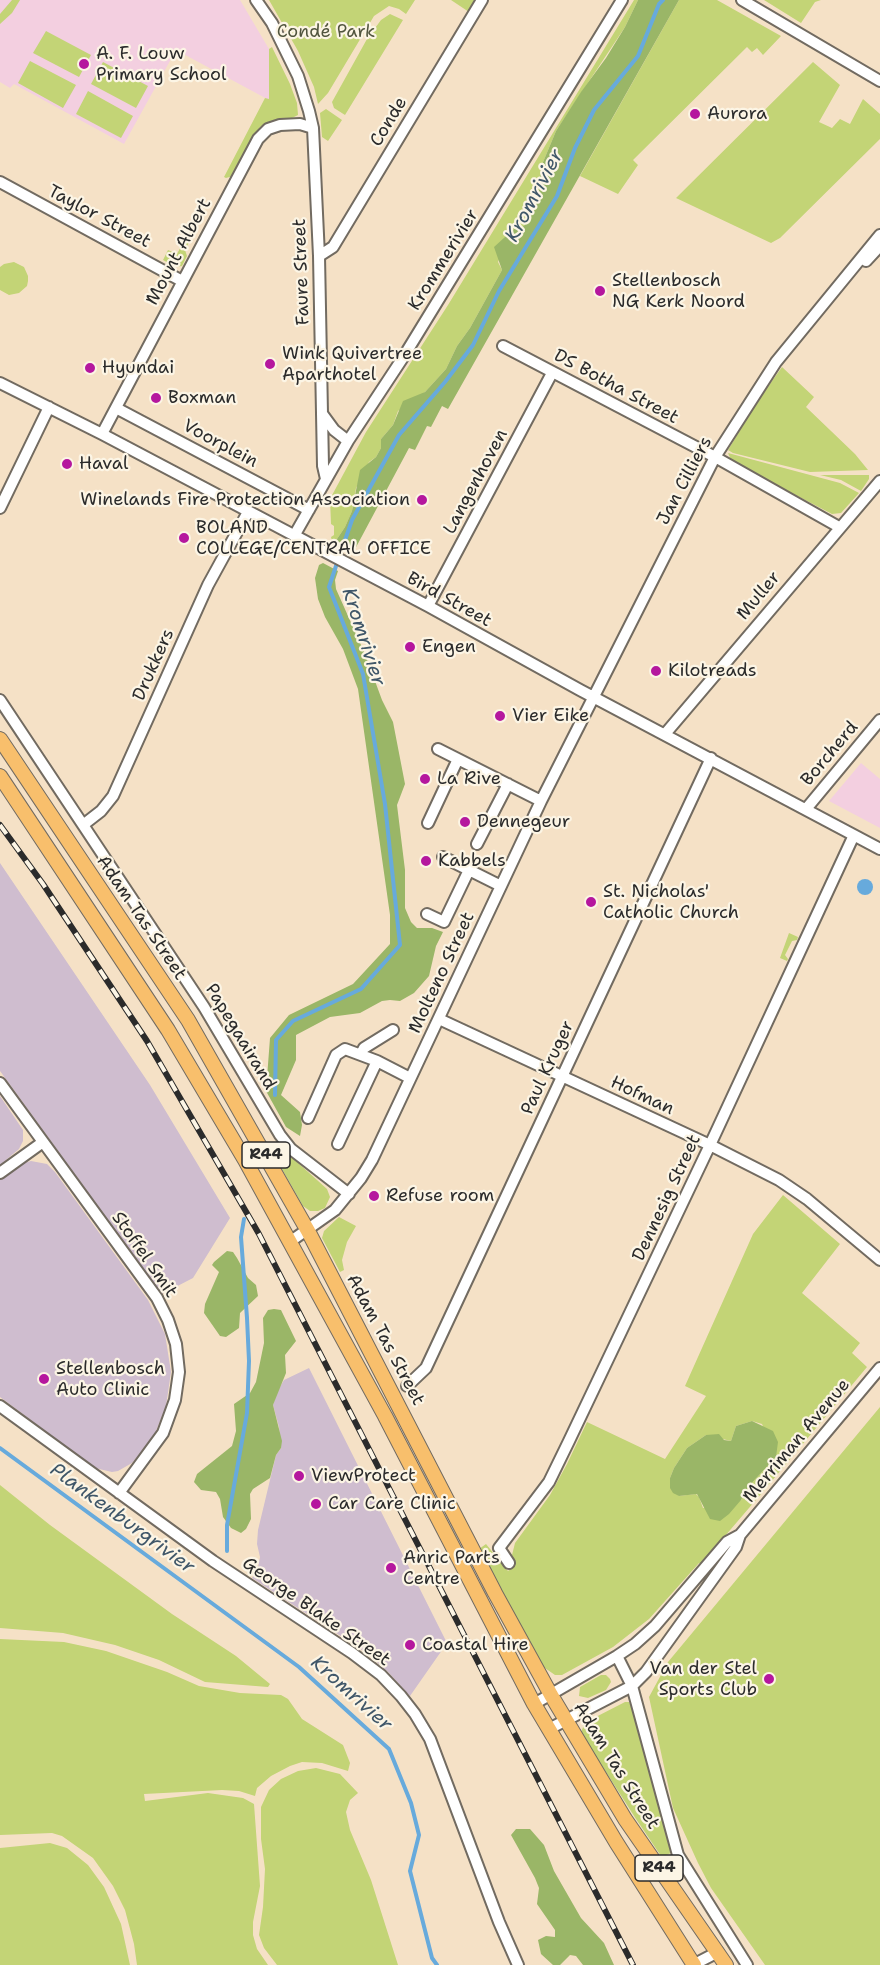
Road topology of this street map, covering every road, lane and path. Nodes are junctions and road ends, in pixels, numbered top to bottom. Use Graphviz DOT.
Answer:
graph roads {
  1 [pos="256,0"];
  2 [pos="482,0"];
  3 [pos="622,0"];
  4 [pos="742,0"];
  5 [pos="880,81"];
  6 [pos="313,128"];
  7 [pos="0,182"];
  8 [pos="880,235"];
  9 [pos="880,246"];
  10 [pos="319,256"];
  11 [pos="182,281"];
  12 [pos="829,297"];
  13 [pos="503,346"];
  14 [pos="552,374"];
  15 [pos="0,383"];
  16 [pos="49,407"];
  17 [pos="116,408"];
  18 [pos="323,415"];
  19 [pos="102,434"];
  20 [pos="348,441"];
  21 [pos="715,457"];
  22 [pos="326,479"];
  23 [pos="880,481"];
  24 [pos="0,508"];
  25 [pos="309,510"];
  26 [pos="248,512"];
  27 [pos="839,527"];
  28 [pos="294,536"];
  29 [pos="428,606"];
  30 [pos="592,696"];
  31 [pos="0,700"];
  32 [pos="880,720"];
  33 [pos="665,734"];
  34 [pos="0,739"];
  35 [pos="438,749"];
  36 [pos="711,758"];
  37 [pos="458,759"];
  38 [pos="0,776"];
  39 [pos="508,784"];
  40 [pos="541,801"];
  41 [pos="806,809"];
  42 [pos="428,822"];
  43 [pos="83,825"];
  44 [pos="854,835"];
  45 [pos="477,844"];
  46 [pos="880,849"];
  47 [pos="443,857"];
  48 [pos="469,870"];
  49 [pos="501,886"];
  50 [pos="427,914"];
  51 [pos="439,1019"];
  52 [pos="393,1030"];
  53 [pos="361,1054"];
  54 [pos="382,1064"];
  55 [pos="562,1077"];
  56 [pos="410,1078"];
  57 [pos="0,1083"];
  58 [pos="308,1118"];
  59 [pos="43,1142"];
  60 [pos="338,1144"];
  61 [pos="710,1145"];
  62 [pos="0,1173"];
  63 [pos="349,1194"];
  64 [pos="308,1231"];
  65 [pos="291,1241"];
  66 [pos="880,1260"];
  67 [pos="880,1368"];
  68 [pos="407,1386"];
  69 [pos="0,1406"];
  70 [pos="120,1493"];
  71 [pos="740,1534"];
  72 [pos="509,1563"];
  73 [pos="617,1656"];
  74 [pos="632,1686"];
  75 [pos="551,1695"];
  76 [pos="534,1704"];
  77 [pos="566,1720"];
  78 [pos="549,1730"];
  79 [pos="718,1952"];
  80 [pos="518,1965"];
  81 [pos="694,1965"];
  82 [pos="726,1965"];
  83 [pos="747,1965"];
  1 -- 6 [label="street, Faure Street"];
  2 -- 10 [label="street, Conde"];
  3 -- 20 [label="street, Krommerivier"];
  4 -- 5 [label="street"];
  6 -- 10 [label="street, Faure Street"];
  6 -- 11 [label="street, Mount Albert"];
  7 -- 11 [label="street, Taylor Street"];
  8 -- 12 [label="street, Jan Cilliers"];
  9 -- 12 [label="street, Jan Cilliers"];
  10 -- 18 [label="street, Faure Street"];
  11 -- 17 [label="street, Mount Albert"];
  12 -- 21 [label="street, Jan Cilliers"];
  13 -- 14 [label="street, DS Botha Street"];
  14 -- 21 [label="street, DS Botha Street"];
  14 -- 29 [label="street, Langenhoven"];
  15 -- 16 [label="street, Bird Street"];
  16 -- 19 [label="street, Bird Street"];
  16 -- 24 [label="street"];
  17 -- 19 [label="street, Mount Albert"];
  17 -- 25 [label="street, Voorplein"];
  18 -- 20 [label="street"];
  18 -- 22 [label="street, Faure Street"];
  19 -- 26 [label="street, Bird Street"];
  20 -- 22 [label="street, Krommerivier"];
  21 -- 27 [label="street, DS Botha Street"];
  21 -- 30 [label="street, Jan Cilliers"];
  22 -- 25 [label="street, Krommerivier"];
  23 -- 27 [label="street, Muller"];
  25 -- 28 [label="street, Krommerivier"];
  26 -- 28 [label="street, Bird Street"];
  26 -- 43 [label="street, Drukkers"];
  27 -- 33 [label="street, Muller"];
  28 -- 29 [label="street, Bird Street"];
  29 -- 30 [label="street, Bird Street"];
  30 -- 33 [label="street, Bird Street"];
  30 -- 40 [label="street, Molteno Street"];
  31 -- 43 [label="street, Papegaairand"];
  32 -- 41 [label="street, Borcherd"];
  33 -- 36 [label="street, Bird Street"];
  34 -- 64 [label="main road, Adam Tas Street / R44"];
  35 -- 37 [label="street"];
  36 -- 41 [label="street, Bird Street"];
  36 -- 55 [label="street, Paul Kruger"];
  37 -- 39 [label="street"];
  37 -- 42 [label="street"];
  38 -- 65 [label="main road, Adam Tas Street / R44"];
  39 -- 40 [label="street"];
  39 -- 45 [label="street"];
  40 -- 49 [label="street, Molteno Street"];
  41 -- 44 [label="street, Bird Street"];
  43 -- 63 [label="street, Papegaairand"];
  44 -- 46 [label="street, Bird Street"];
  44 -- 61 [label="street, Dennesig Street"];
  47 -- 48 [label="street"];
  48 -- 49 [label="street"];
  48 -- 50 [label="street"];
  49 -- 51 [label="street, Molteno Street"];
  51 -- 55 [label="street, Hofman"];
  51 -- 56 [label="street, Molteno Street"];
  52 -- 53 [label="street"];
  53 -- 54 [label="street"];
  53 -- 58 [label="street"];
  54 -- 56 [label="street"];
  54 -- 60 [label="street"];
  55 -- 61 [label="street, Hofman"];
  55 -- 68 [label="street, Paul Kruger"];
  56 -- 63 [label="street, Molteno Street"];
  57 -- 59 [label="street, Stoffel Smit"];
  59 -- 62 [label="street"];
  59 -- 70 [label="street, Stoffel Smit"];
  61 -- 66 [label="street, Hofman"];
  61 -- 72 [label="street, Dennesig Street"];
  63 -- 64 [label="street, Molteno Street"];
  64 -- 65 [label="street, Molteno Street"];
  64 -- 75 [label="main road, Adam Tas Street / R44"];
  65 -- 76 [label="main road, Adam Tas Street / R44"];
  67 -- 71 [label="street, Merriman Avenue"];
  69 -- 70 [label="street, George Blake Street"];
  70 -- 80 [label="street, George Blake Street"];
  71 -- 73 [label="street, Merriman Avenue"];
  71 -- 74 [label="street, Merriman Avenue"];
  73 -- 74 [label="street"];
  73 -- 75 [label="street, Merriman Avenue"];
  74 -- 77 [label="street, Merriman Avenue"];
  74 -- 83 [label="street"];
  75 -- 76 [label="street, Merriman Avenue"];
  75 -- 77 [label="main road, Adam Tas Street / R44"];
  76 -- 78 [label="main road, Adam Tas Street / R44"];
  77 -- 78 [label="street, Merriman Avenue"];
  77 -- 79 [label="main road, Adam Tas Street / R44"];
  78 -- 81 [label="main road, Adam Tas Street / R44"];
  79 -- 81 [label="street"];
  79 -- 82 [label="main road, Adam Tas Street / R44"];
}
